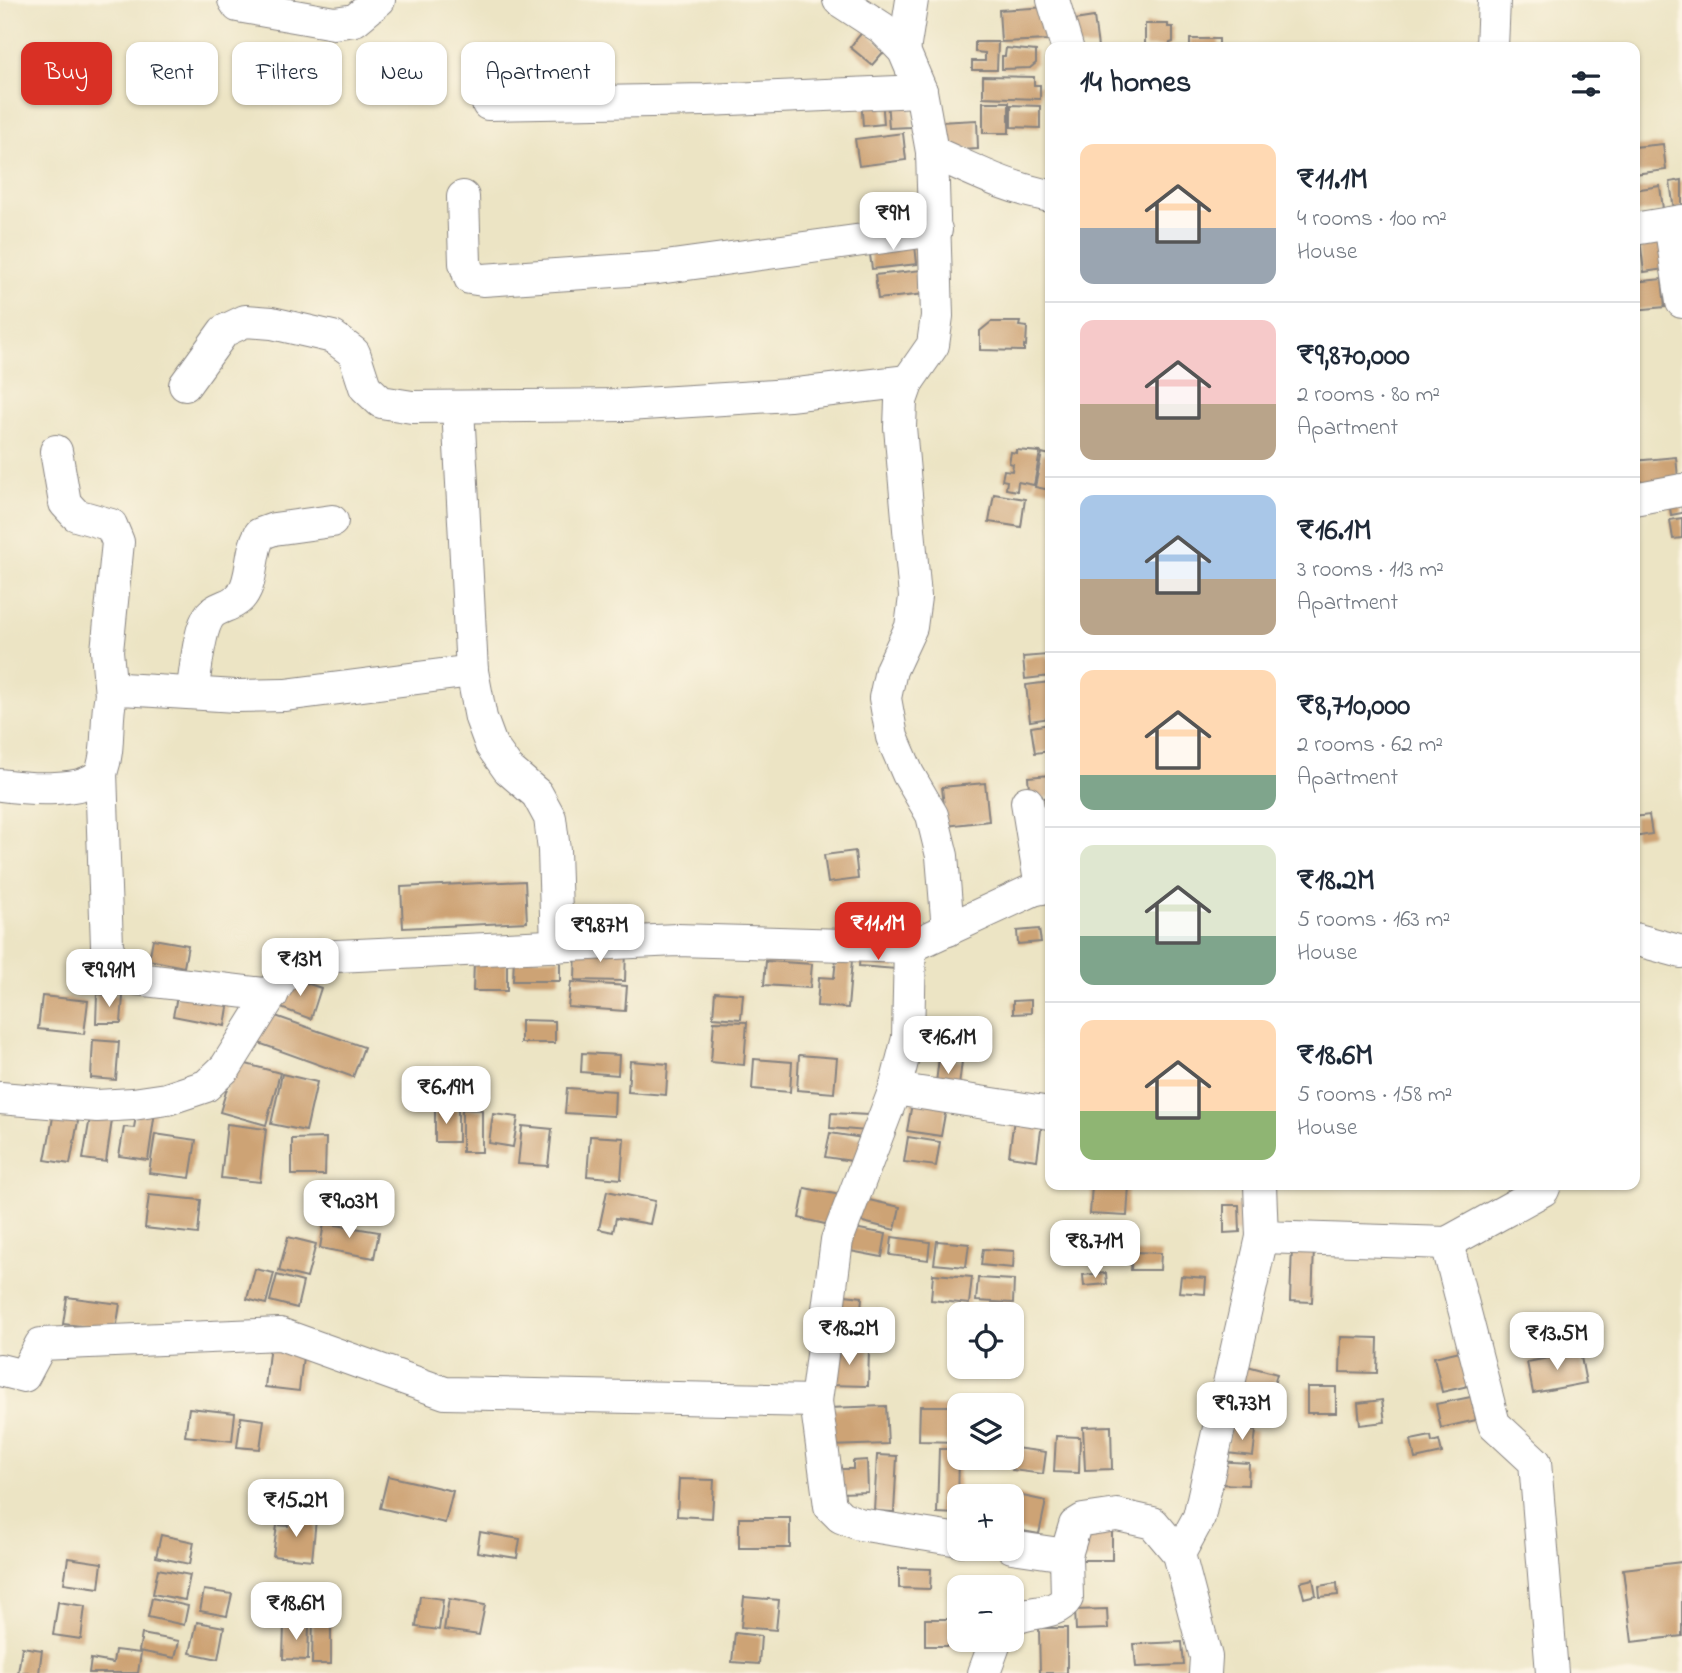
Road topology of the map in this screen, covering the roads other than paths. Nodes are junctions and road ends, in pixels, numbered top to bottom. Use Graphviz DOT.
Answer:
graph roads {
  1 [pos="234,0"];
  2 [pos="379,0"];
  3 [pos="839,0"];
  4 [pos="912,0"];
  5 [pos="1053,0"];
  6 [pos="1494,0"];
  7 [pos="1066,42"];
  8 [pos="1492,42"];
  9 [pos="904,51"];
  10 [pos="921,91"];
  11 [pos="615,102"];
  12 [pos="932,152"];
  13 [pos="1045,195"];
  14 [pos="463,197"];
  15 [pos="1676,222"];
  16 [pos="1640,228"];
  17 [pos="936,230"];
  18 [pos="1682,302"];
  19 [pos="908,380"];
  20 [pos="185,385"];
  21 [pos="458,408"];
  22 [pos="56,451"];
  23 [pos="1682,490"];
  24 [pos="1640,498"];
  25 [pos="332,521"];
  26 [pos="472,671"];
  27 [pos="192,693"];
  28 [pos="111,695"];
  29 [pos="101,772"];
  30 [pos="0,785"];
  31 [pos="1027,802"];
  32 [pos="1045,883"];
  33 [pos="1045,887"];
  34 [pos="948,930"];
  35 [pos="1640,941"];
  36 [pos="557,946"];
  37 [pos="910,947"];
  38 [pos="1682,952"];
  39 [pos="272,995"];
  40 [pos="895,1089"];
  41 [pos="0,1098"];
  42 [pos="1045,1112"];
  43 [pos="1260,1190"];
  44 [pos="1544,1190"];
  45 [pos="1262,1237"];
  46 [pos="1447,1243"];
  47 [pos="0,1370"];
  48 [pos="816,1401"];
  49 [pos="947,1538"];
  50 [pos="1024,1549"];
  51 [pos="1178,1554"];
  52 [pos="1066,1555"];
  53 [pos="1024,1614"];
  54 [pos="992,1652"];
  55 [pos="984,1673"];
  56 [pos="1205,1673"];
  57 [pos="1552,1673"];
  1 -- 2 [label="street"];
  3 -- 9 [label="street"];
  4 -- 9 [label="street"];
  5 -- 7 [label="street"];
  6 -- 8 [label="street"];
  9 -- 10 [label="street"];
  10 -- 11 [label="street"];
  10 -- 12 [label="street"];
  12 -- 13 [label="street"];
  12 -- 17 [label="street"];
  14 -- 17 [label="street"];
  15 -- 16 [label="street"];
  15 -- 18 [label="street"];
  17 -- 19 [label="street"];
  19 -- 21 [label="street"];
  19 -- 34 [label="street"];
  20 -- 21 [label="street"];
  21 -- 26 [label="street"];
  22 -- 28 [label="street"];
  23 -- 24 [label="street"];
  25 -- 27 [label="street"];
  26 -- 27 [label="street"];
  26 -- 36 [label="street"];
  27 -- 28 [label="street"];
  28 -- 29 [label="street"];
  29 -- 30 [label="street"];
  29 -- 39 [label="street"];
  31 -- 32 [label="street"];
  33 -- 34 [label="street"];
  34 -- 37 [label="street"];
  35 -- 38 [label="street"];
  36 -- 37 [label="street"];
  36 -- 39 [label="street"];
  37 -- 40 [label="street"];
  39 -- 41 [label="street"];
  40 -- 42 [label="street"];
  40 -- 48 [label="street"];
  43 -- 45 [label="street"];
  44 -- 46 [label="street"];
  45 -- 46 [label="street"];
  45 -- 51 [label="street"];
  46 -- 57 [label="street"];
  47 -- 48 [label="street"];
  48 -- 49 [label="street"];
  50 -- 52 [label="street"];
  51 -- 52 [label="street"];
  51 -- 56 [label="street"];
  52 -- 53 [label="street"];
  54 -- 55 [label="street"];
}
